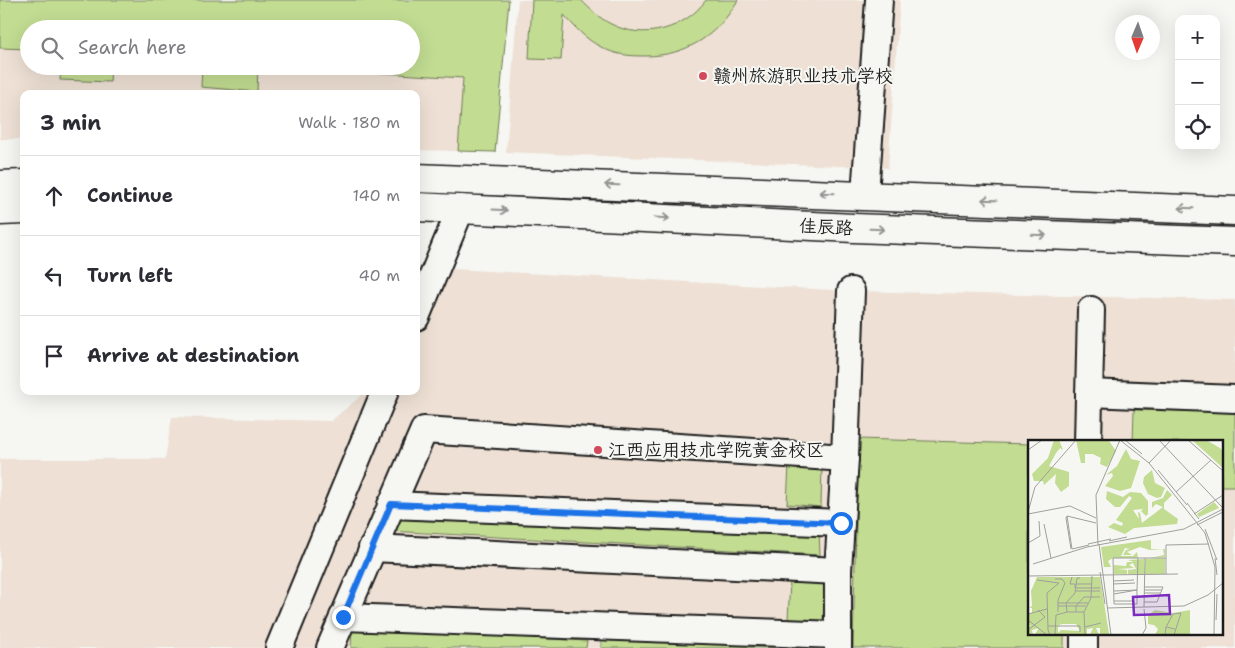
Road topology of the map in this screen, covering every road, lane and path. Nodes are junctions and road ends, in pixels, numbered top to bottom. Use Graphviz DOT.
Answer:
graph roads {
  1 [pos="879,0"];
  2 [pos="420,178"];
  3 [pos="20,184"];
  4 [pos="0,185"];
  5 [pos="865,194"];
  6 [pos="420,207"];
  7 [pos="461,208"];
  8 [pos="20,210"];
  9 [pos="1235,210"];
  10 [pos="0,211"];
  11 [pos="1235,242"];
  12 [pos="851,291"];
  13 [pos="420,307"];
  14 [pos="1091,310"];
  15 [pos="1089,392"];
  16 [pos="383,395"];
  17 [pos="1235,399"];
  18 [pos="1088,440"];
  19 [pos="845,458"];
  20 [pos="391,504"];
  21 [pos="841,523"];
  22 [pos="372,548"];
  23 [pos="838,571"];
  24 [pos="343,617"];
  25 [pos="838,642"];
  26 [pos="279,648"];
  27 [pos="330,648"];
  1 -- 5 [label="street"];
  5 -- 2 [label="main road, 佳辰路, one-way"];
  3 -- 4 [label="main road"];
  9 -- 5 [label="main road, 佳辰路, one-way"];
  6 -- 7 [label="main road, 佳辰路"];
  7 -- 11 [label="main road, 佳辰路, one-way"];
  7 -- 13 [label="street"];
  8 -- 10 [label="main road"];
  12 -- 19 [label="street"];
  14 -- 15 [label="street"];
  15 -- 17 [label="street"];
  15 -- 18 [label="street"];
  16 -- 26 [label="street"];
  19 -- 20 [label="street"];
  19 -- 21 [label="street"];
  20 -- 21 [label="street"];
  20 -- 22 [label="street"];
  21 -- 23 [label="street"];
  22 -- 23 [label="street"];
  22 -- 24 [label="street"];
  23 -- 25 [label="street"];
  24 -- 25 [label="street"];
  24 -- 27 [label="street"];
}
